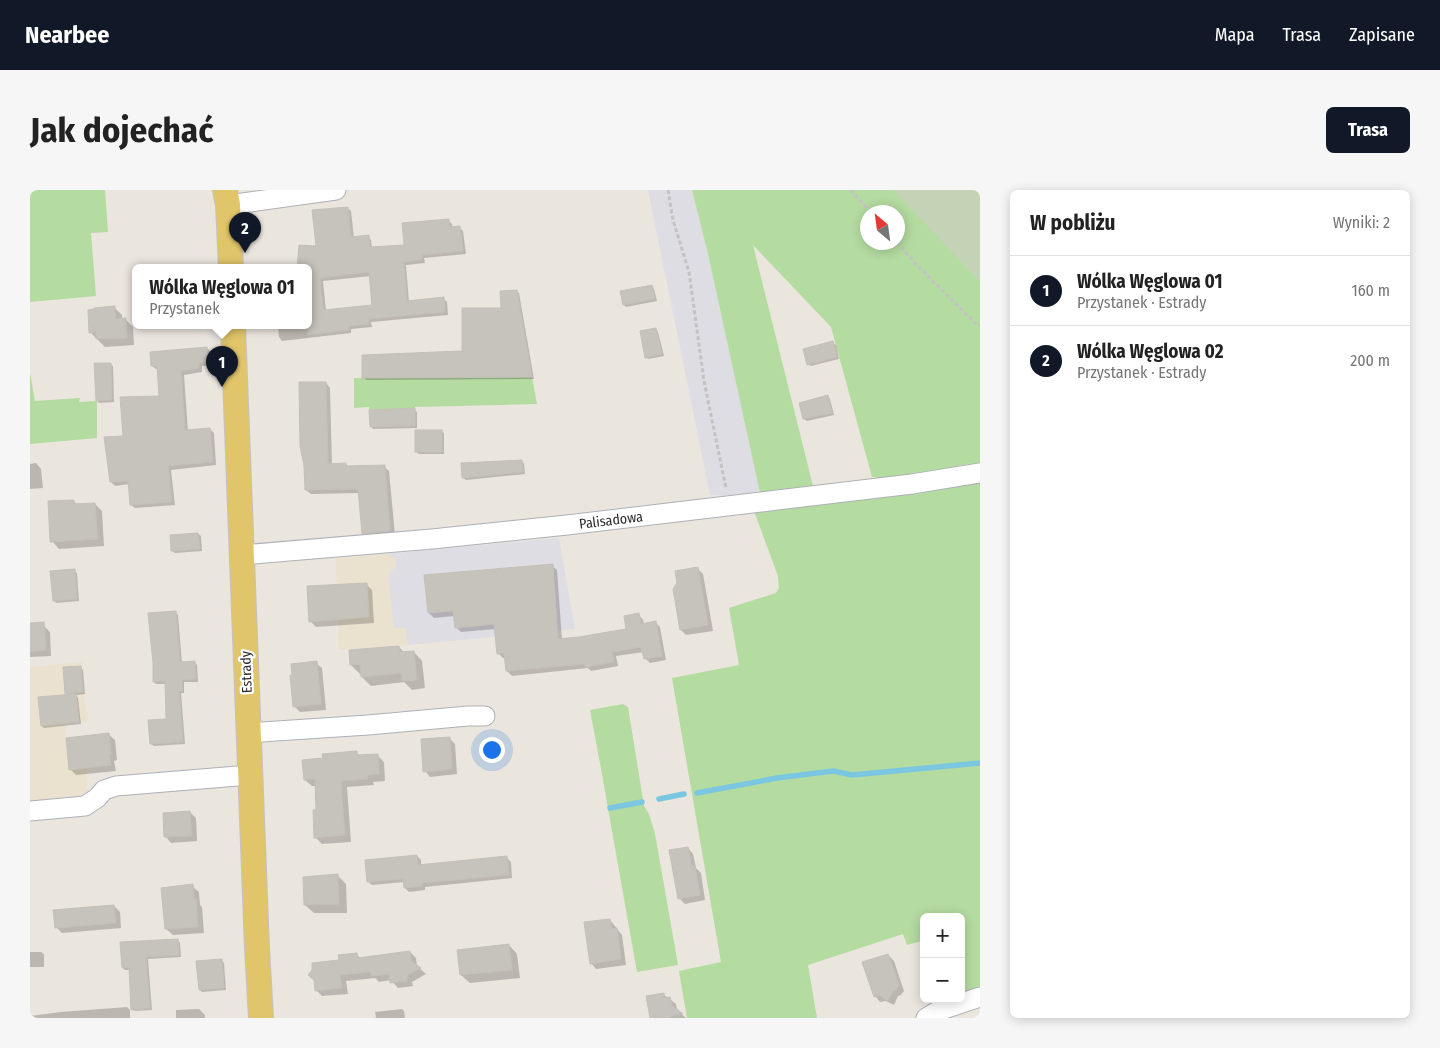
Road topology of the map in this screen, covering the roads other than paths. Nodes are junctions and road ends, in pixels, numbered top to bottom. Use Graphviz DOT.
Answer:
graph roads {
  1 [pos="336,190"];
  2 [pos="226,198"];
  3 [pos="231,264"];
  4 [pos="233,329"];
  5 [pos="980,473"];
  6 [pos="241,555"];
  7 [pos="485,716"];
  8 [pos="248,733"];
  9 [pos="250,775"];
  10 [pos="30,811"];
  11 [pos="980,997"];
  12 [pos="261,1018"];
  13 [pos="926,1018"];
  1 -- 2 [label="street"];
  2 -- 3 [label="main road"];
  4 -- 6 [label="main road, Estrady"];
  5 -- 6 [label="street, Palisadowa"];
  6 -- 8 [label="main road, Estrady"];
  7 -- 8 [label="street"];
  8 -- 9 [label="main road, Estrady"];
  9 -- 10 [label="street"];
  9 -- 12 [label="main road, Estrady"];
  11 -- 13 [label="street"];
}
